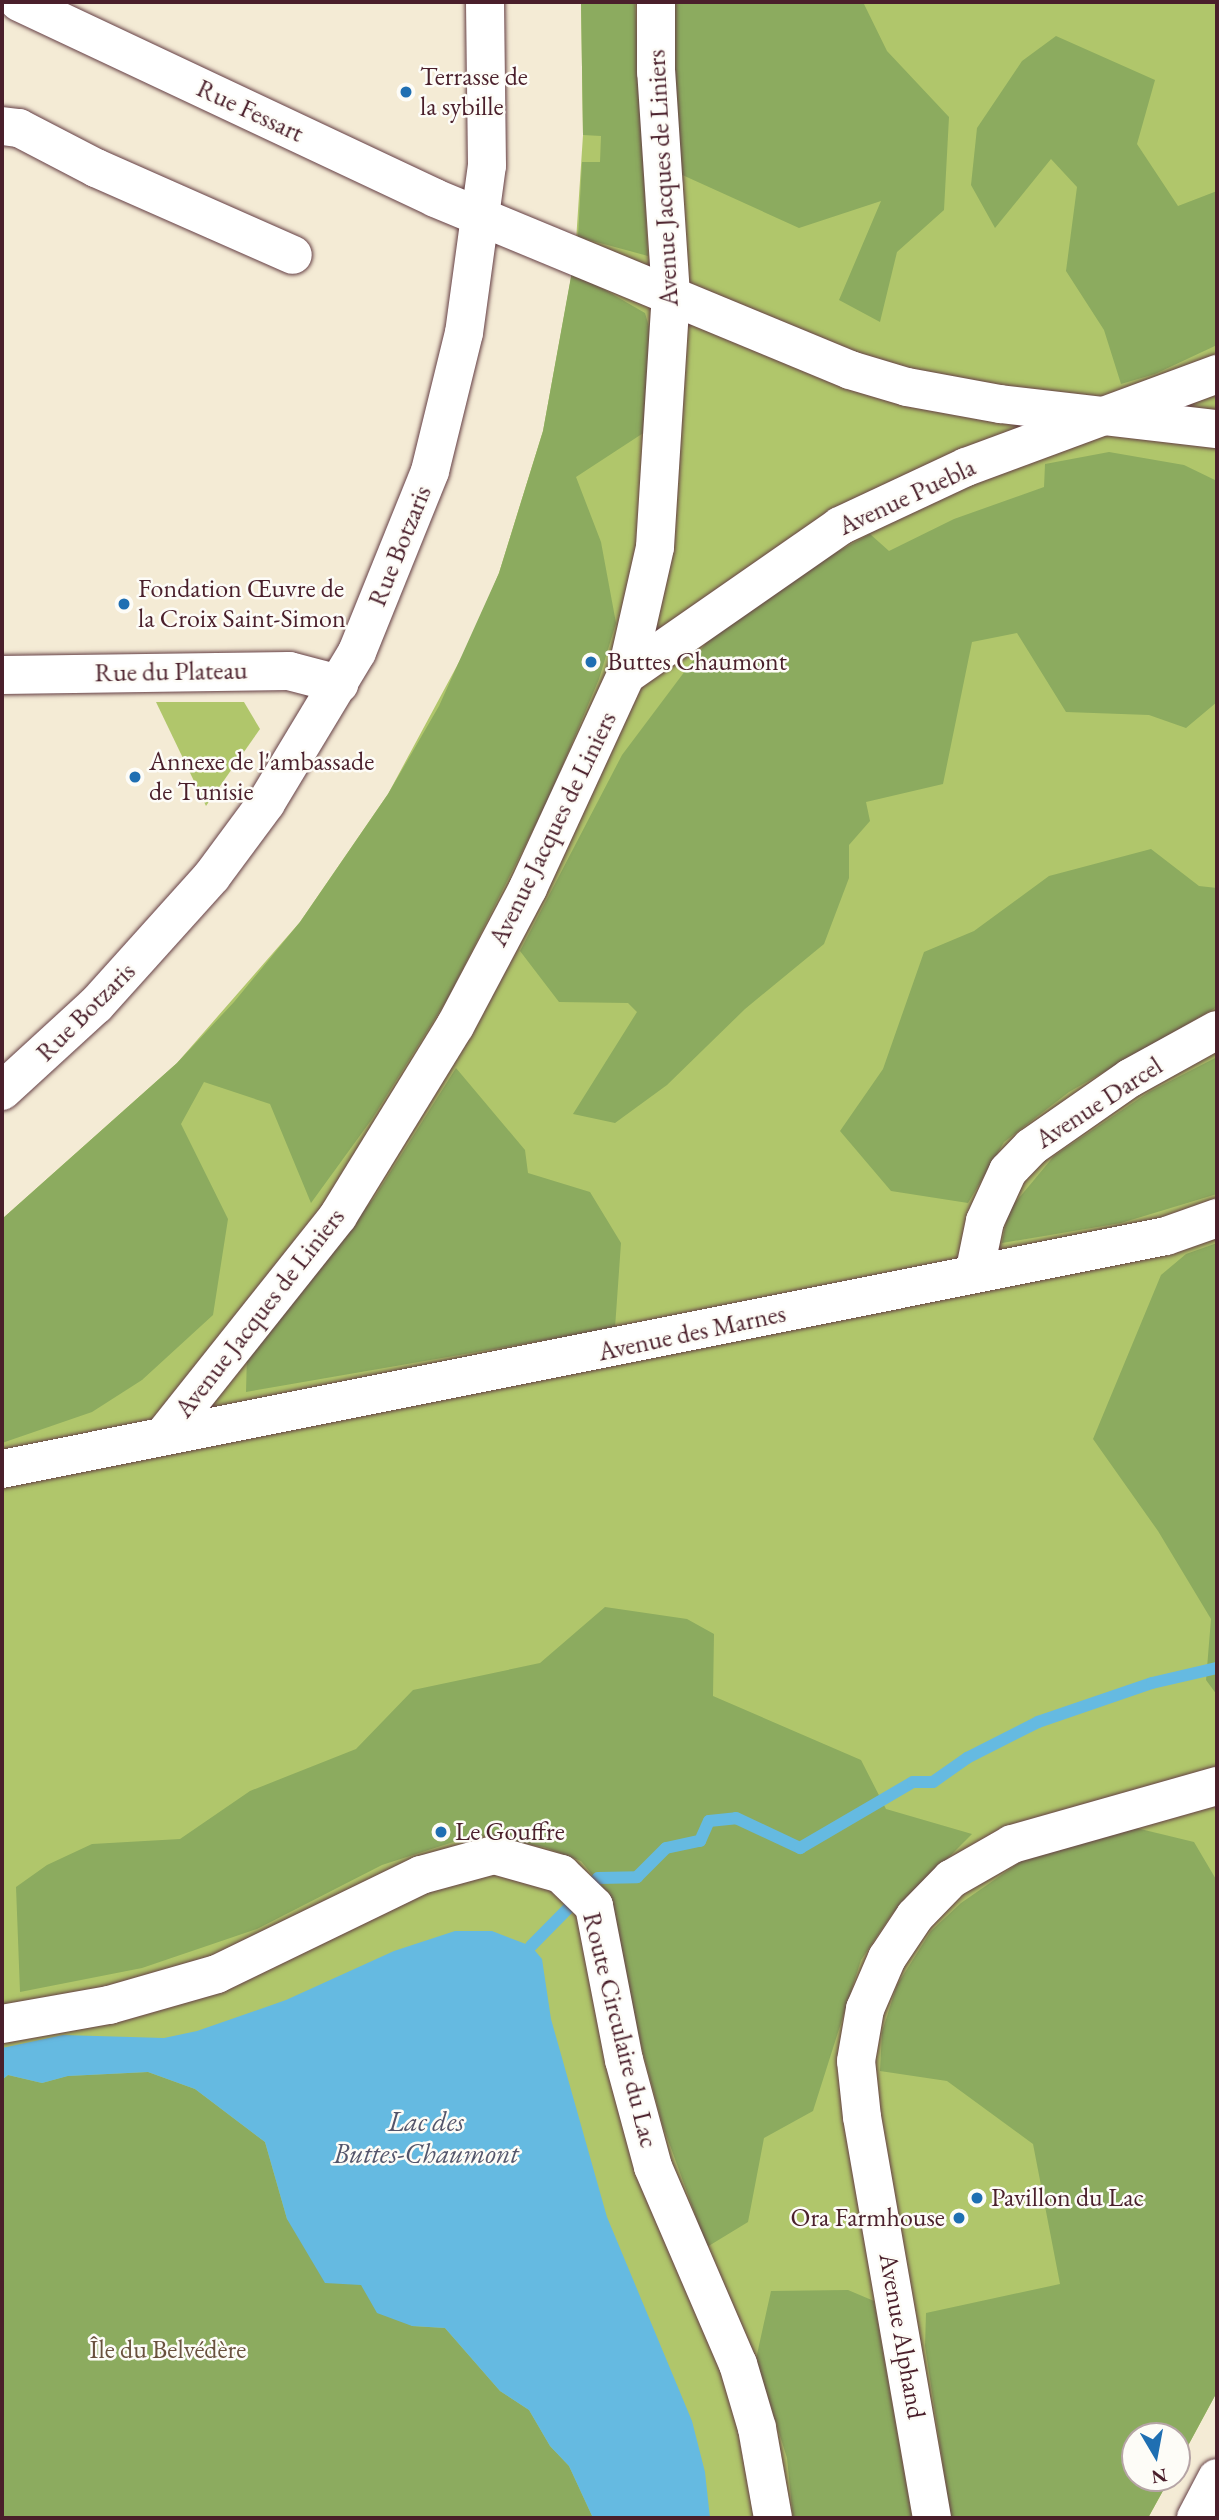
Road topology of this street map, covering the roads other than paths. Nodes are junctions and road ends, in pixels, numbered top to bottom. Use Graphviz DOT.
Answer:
graph roads {
  1 [pos="19,2"];
  2 [pos="485,2"];
  3 [pos="656,2"];
  4 [pos="2,126"];
  5 [pos="483,216"];
  6 [pos="293,255"];
  7 [pos="671,295"];
  8 [pos="1217,374"];
  9 [pos="1104,416"];
  10 [pos="1217,429"];
  11 [pos="2,675"];
  12 [pos="626,675"];
  13 [pos="339,684"];
  14 [pos="1217,1030"];
  15 [pos="2,1091"];
  16 [pos="1217,1218"];
  17 [pos="974,1274"];
  18 [pos="164,1435"];
  19 [pos="2,1469"];
  20 [pos="1217,1786"];
  21 [pos="2,2024"];
  22 [pos="1217,2478"];
  23 [pos="773,2518"];
  24 [pos="932,2518"];
  25 [pos="1196,2518"];
  1 -- 5 [label="street, Rue Fessart"];
  2 -- 5 [label="street, Rue Botzaris"];
  3 -- 7 [label="street, Avenue Jacques de Liniers"];
  4 -- 6 [label="street"];
  5 -- 7 [label="street, Rue Fessart"];
  5 -- 13 [label="street, Rue Botzaris"];
  7 -- 9 [label="street, Rue Fessart"];
  7 -- 12 [label="street, Avenue Jacques de Liniers"];
  8 -- 9 [label="street, Avenue Puebla"];
  9 -- 10 [label="street, Rue Fessart"];
  9 -- 12 [label="street, Avenue Puebla"];
  11 -- 13 [label="street, Rue du Plateau"];
  12 -- 18 [label="street, Avenue Jacques de Liniers"];
  13 -- 15 [label="street, Rue Botzaris"];
  14 -- 17 [label="street, Avenue Darcel"];
  16 -- 17 [label="street, Avenue des Marnes"];
  17 -- 18 [label="street, Avenue des Marnes"];
  18 -- 19 [label="street, Avenue des Marnes"];
  20 -- 24 [label="street, Avenue Alphand"];
  21 -- 23 [label="street, Route Circulaire du Lac"];
  22 -- 25 [label="street"];
}
